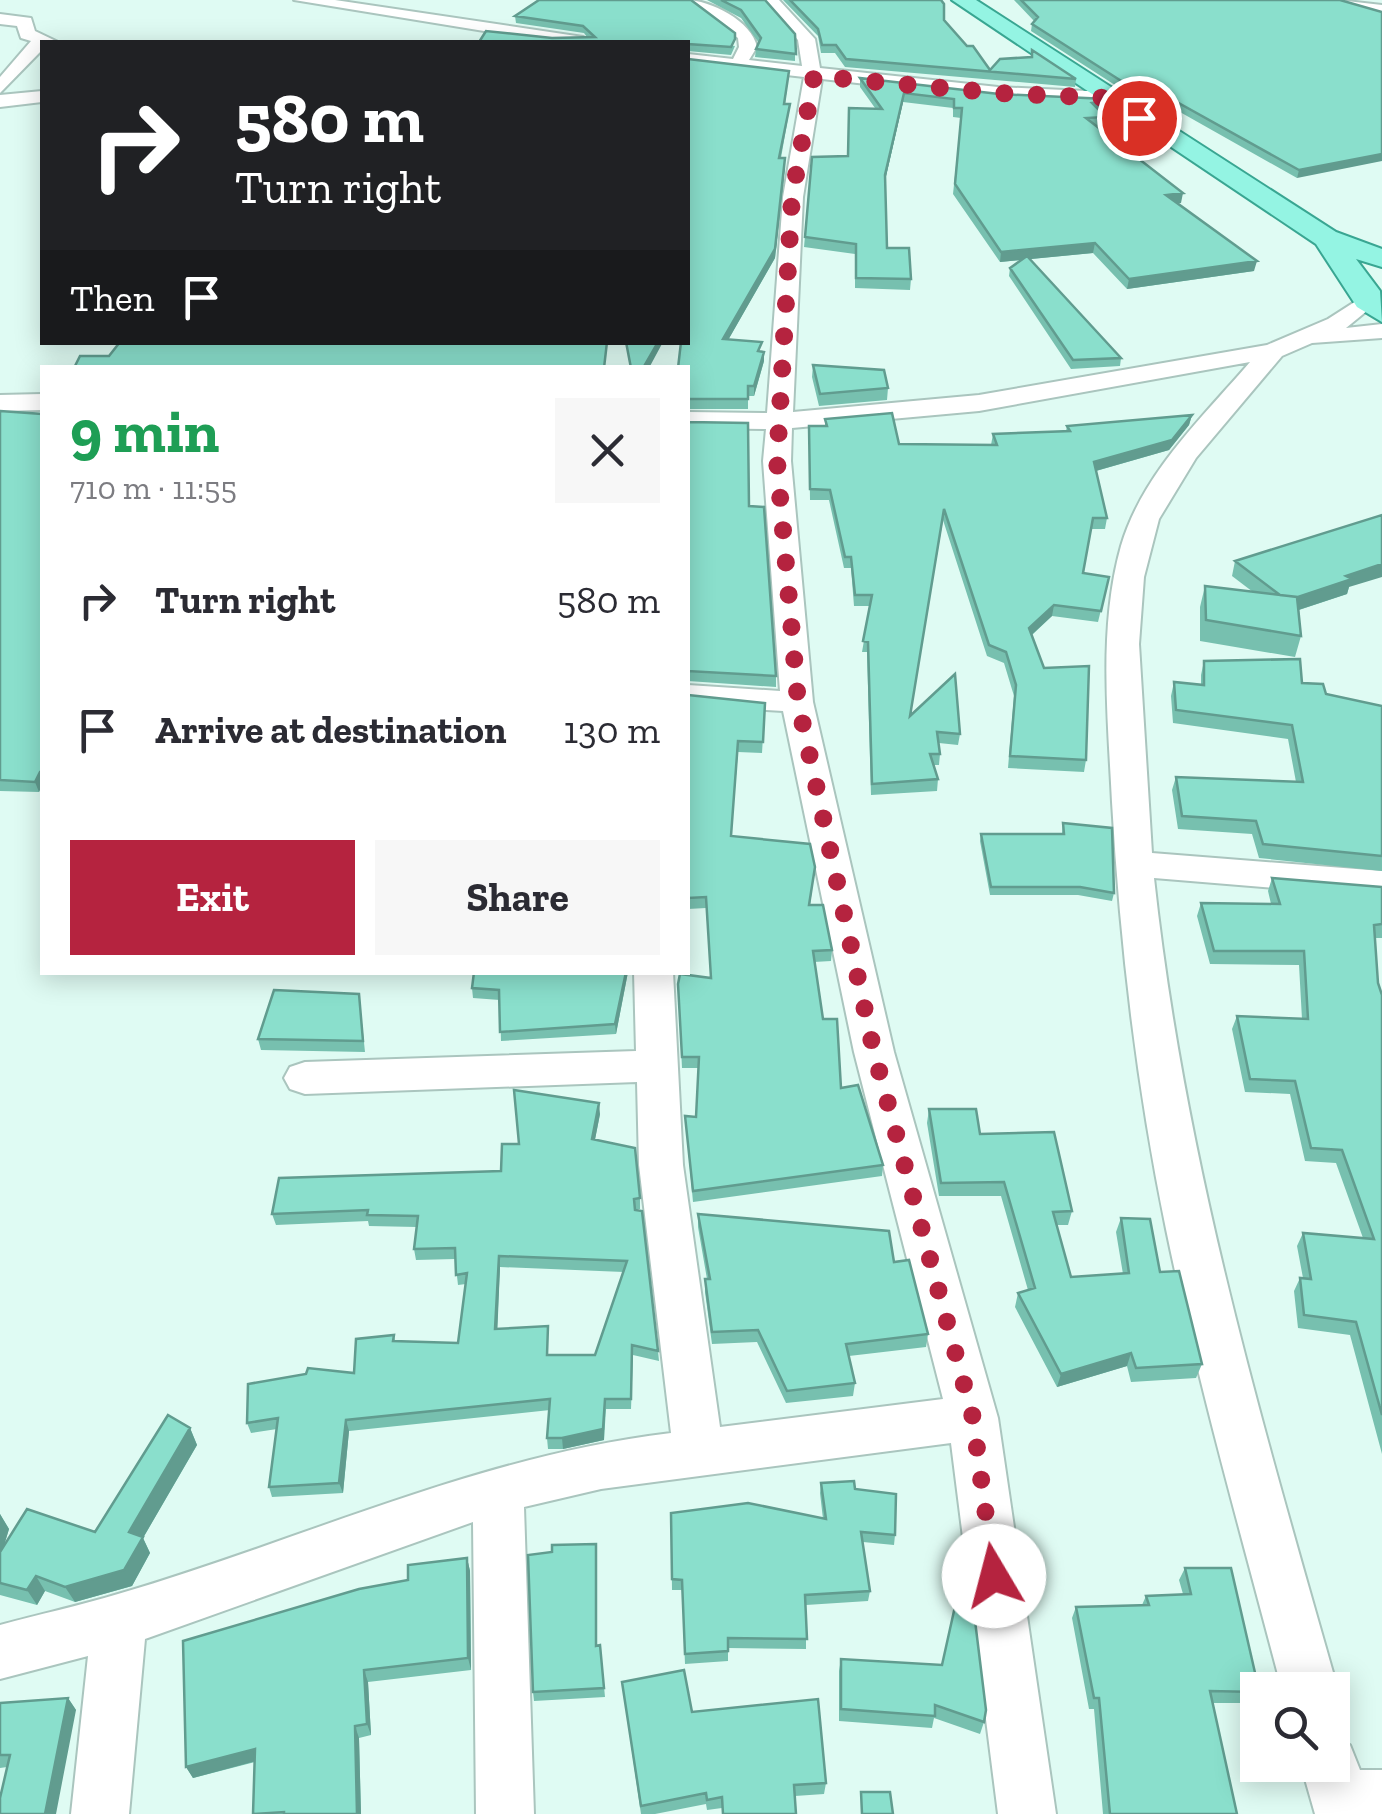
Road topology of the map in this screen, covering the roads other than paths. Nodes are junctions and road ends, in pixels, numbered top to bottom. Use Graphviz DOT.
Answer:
graph roads {
  1 [pos="302,0"];
  2 [pos="694,0"];
  3 [pos="770,0"];
  4 [pos="962,0"];
  5 [pos="1346,0"];
  6 [pos="388,6"];
  7 [pos="1382,10"];
  8 [pos="0,19"];
  9 [pos="40,40"];
  10 [pos="572,40"];
  11 [pos="40,47"];
  12 [pos="690,59"];
  13 [pos="736,66"];
  14 [pos="814,76"];
  15 [pos="0,88"];
  16 [pos="40,96"];
  17 [pos="1108,98"];
  18 [pos="0,101"];
  19 [pos="1326,238"];
  20 [pos="1382,260"];
  21 [pos="1374,296"];
  22 [pos="1382,330"];
  23 [pos="1290,345"];
  24 [pos="40,402"];
  25 [pos="0,403"];
  26 [pos="690,420"];
  27 [pos="778,421"];
  28 [pos="690,695"];
  29 [pos="798,702"];
  30 [pos="1135,864"];
  31 [pos="1382,884"];
  32 [pos="653,975"];
  33 [pos="658,1066"];
  34 [pos="305,1078"];
  35 [pos="973,1418"];
  36 [pos="698,1452"];
  37 [pos="498,1489"];
  38 [pos="119,1622"];
  39 [pos="0,1652"];
  40 [pos="1305,1672"];
  41 [pos="100,1814"];
  42 [pos="506,1814"];
  43 [pos="1026,1814"];
  1 -- 6 [label="street"];
  2 -- 13 [label="street"];
  3 -- 14 [label="street"];
  4 -- 17 [label="main road"];
  5 -- 7 [label="street"];
  6 -- 10 [label="street"];
  8 -- 9 [label="street"];
  11 -- 15 [label="street"];
  12 -- 13 [label="street"];
  13 -- 14 [label="street"];
  14 -- 17 [label="street"];
  14 -- 27 [label="street"];
  16 -- 18 [label="street"];
  17 -- 19 [label="main road"];
  19 -- 20 [label="main road"];
  19 -- 21 [label="main road"];
  21 -- 23 [label="street"];
  22 -- 23 [label="street"];
  23 -- 27 [label="street"];
  23 -- 30 [label="street"];
  24 -- 25 [label="street"];
  26 -- 27 [label="street"];
  27 -- 29 [label="street"];
  28 -- 29 [label="street"];
  29 -- 35 [label="street"];
  30 -- 31 [label="street"];
  30 -- 40 [label="street"];
  32 -- 33 [label="street"];
  33 -- 34 [label="street"];
  33 -- 36 [label="street"];
  35 -- 36 [label="street"];
  35 -- 43 [label="street"];
  36 -- 37 [label="street"];
  37 -- 38 [label="street"];
  37 -- 42 [label="street"];
  38 -- 39 [label="street"];
  38 -- 41 [label="street"];
}
